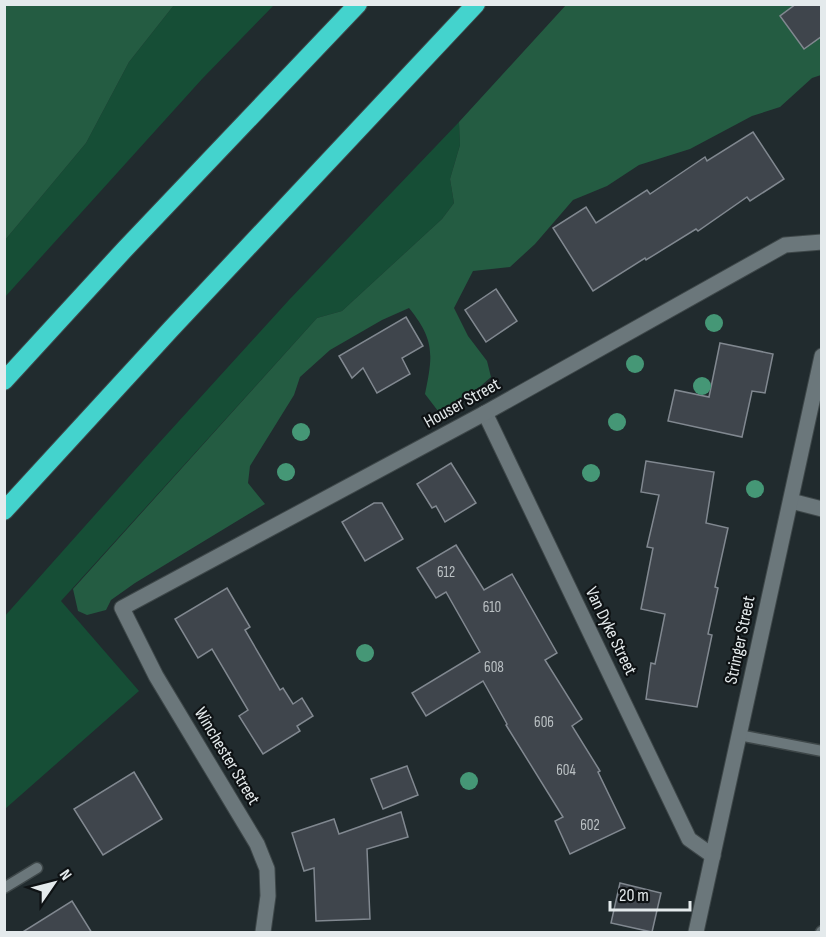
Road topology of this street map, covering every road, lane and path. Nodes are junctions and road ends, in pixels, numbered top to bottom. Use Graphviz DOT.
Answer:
graph roads {
  1 [pos="358,4"];
  2 [pos="476,4"];
  3 [pos="822,242"];
  4 [pos="822,356"];
  5 [pos="4,381"];
  6 [pos="485,413"];
  7 [pos="790,501"];
  8 [pos="822,509"];
  9 [pos="4,511"];
  10 [pos="122,608"];
  11 [pos="739,735"];
  12 [pos="822,751"];
  13 [pos="713,856"];
  14 [pos="37,868"];
  15 [pos="4,888"];
  16 [pos="262,933"];
  17 [pos="696,933"];
  1 -- 5 [label="highway"];
  2 -- 9 [label="highway"];
  3 -- 6 [label="street, Houser Street"];
  4 -- 7 [label="street, Stringer Street"];
  6 -- 10 [label="street, Houser Street"];
  6 -- 13 [label="street, Van Dyke Street"];
  7 -- 8 [label="street"];
  7 -- 11 [label="street, Stringer Street"];
  10 -- 16 [label="street, Winchester Street"];
  11 -- 12 [label="lane"];
  11 -- 13 [label="street, Stringer Street"];
  13 -- 17 [label="street, Stringer Street"];
  14 -- 15 [label="lane"];
}
